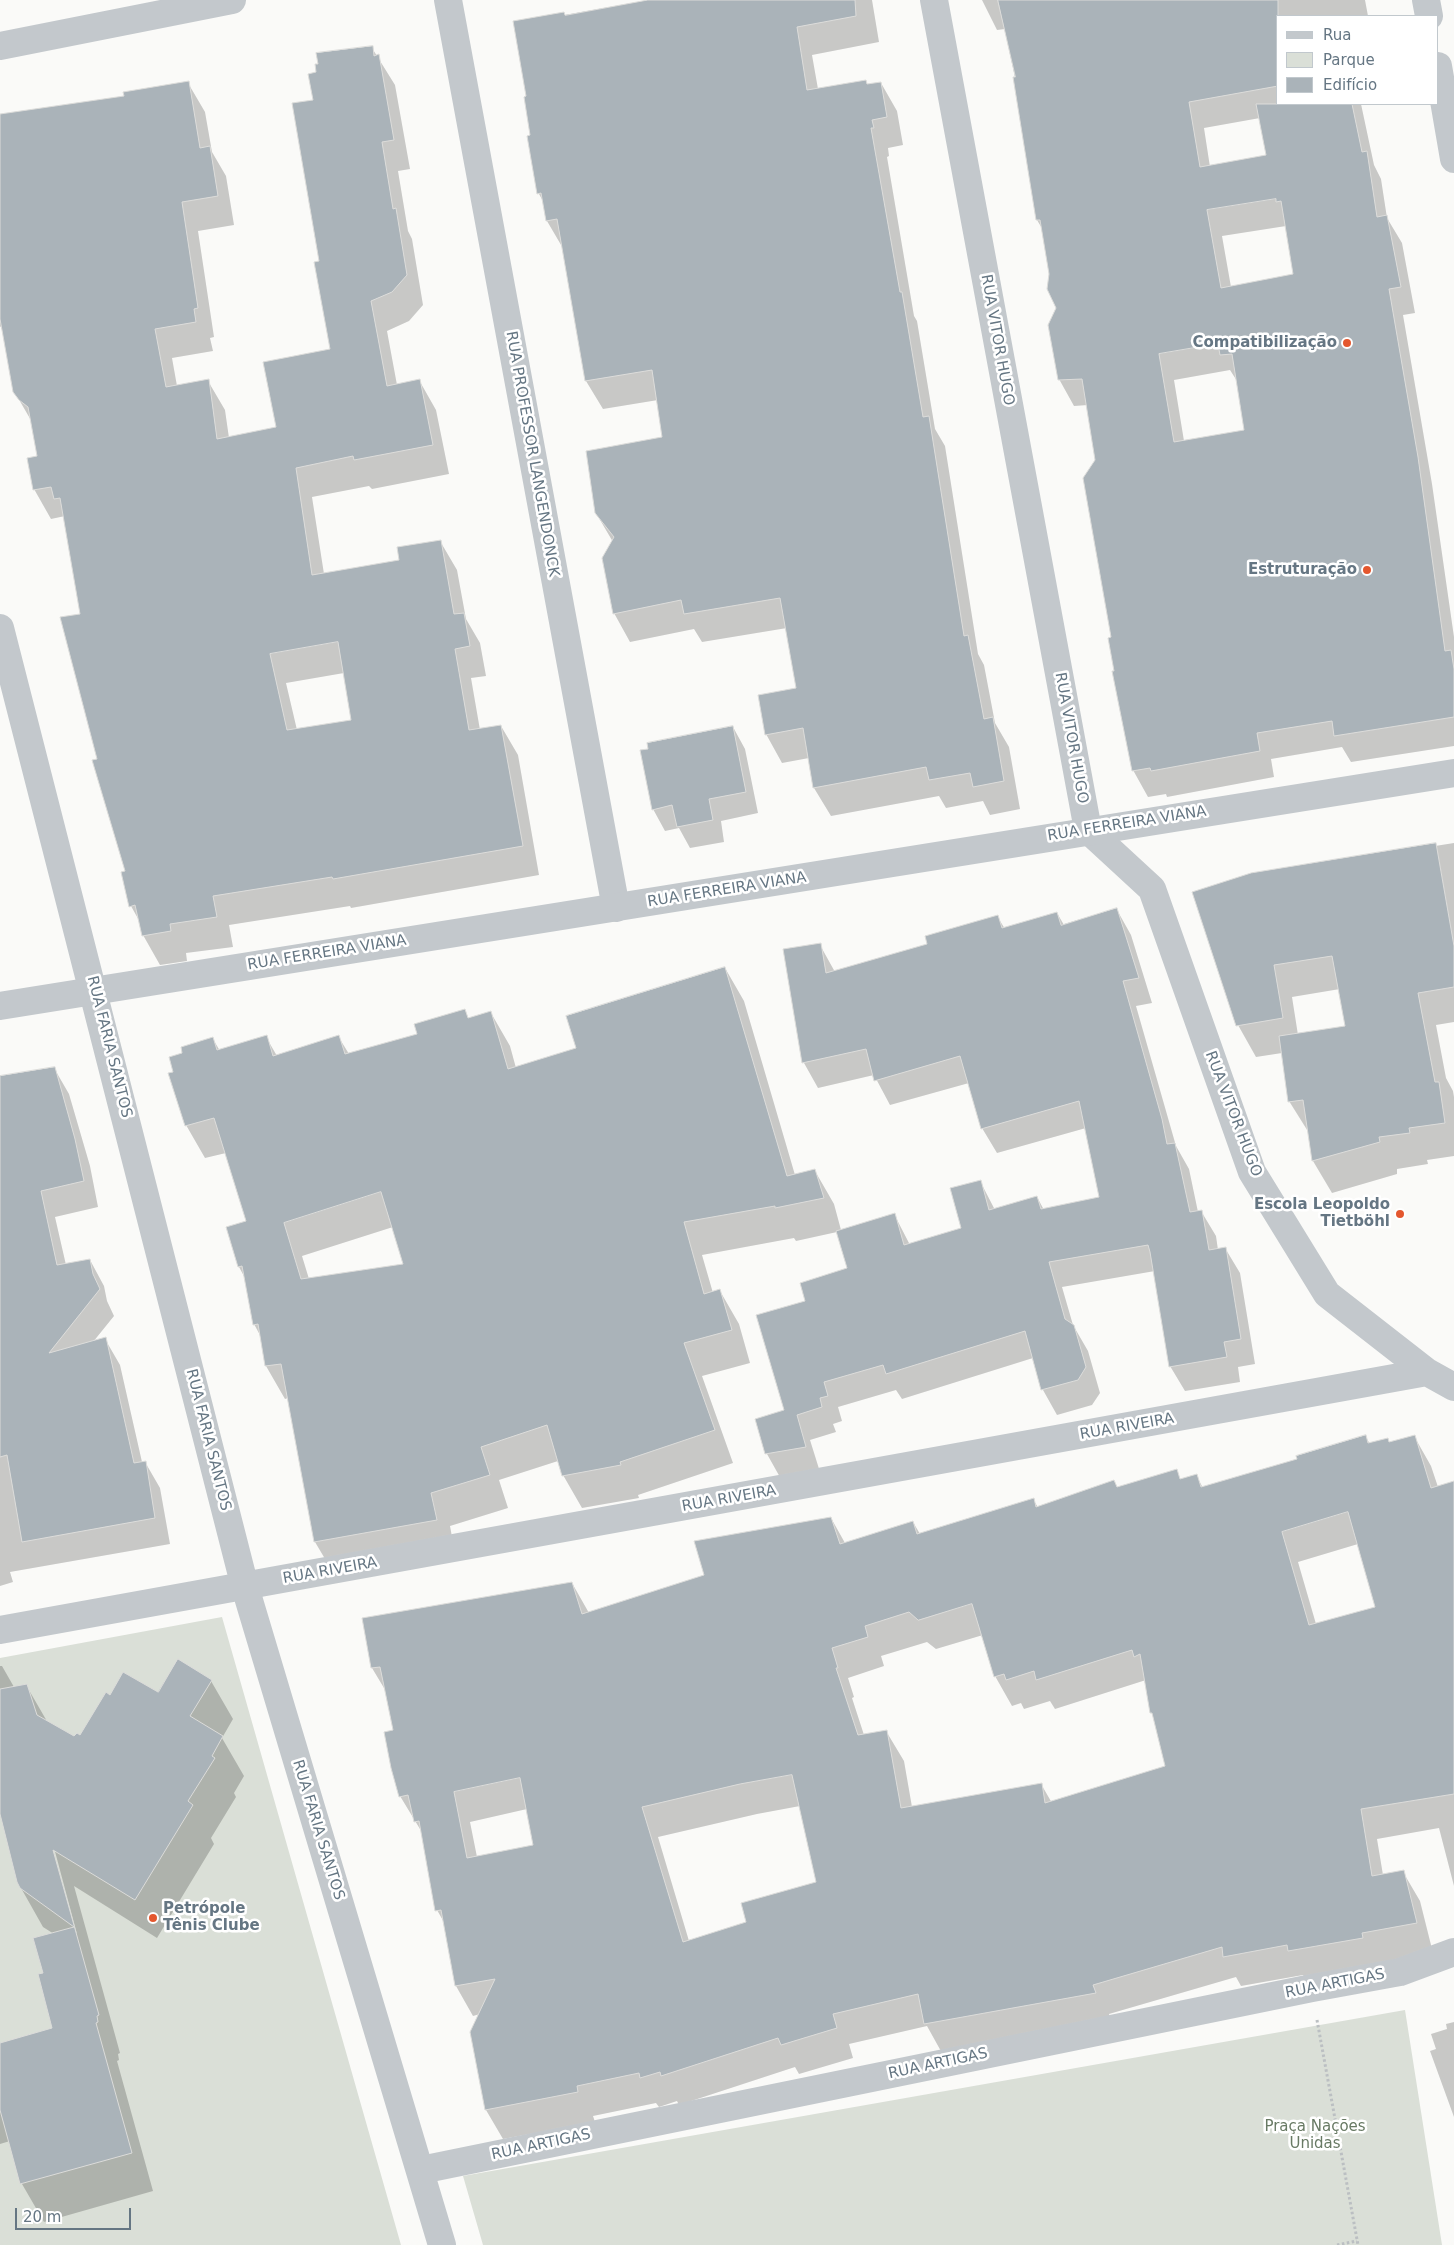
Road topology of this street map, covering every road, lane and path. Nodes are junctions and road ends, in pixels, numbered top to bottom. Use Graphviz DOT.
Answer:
graph roads {
  1 [pos="232,0"];
  2 [pos="448,0"];
  3 [pos="934,0"];
  4 [pos="1426,0"];
  5 [pos="1429,15"];
  6 [pos="0,46"];
  7 [pos="1439,72"];
  8 [pos="1454,159"];
  9 [pos="0,628"];
  10 [pos="1454,773"];
  11 [pos="1088,830"];
  12 [pos="616,908"];
  13 [pos="94,990"];
  14 [pos="0,1006"];
  15 [pos="1427,1372"];
  16 [pos="1454,1387"];
  17 [pos="245,1586"];
  18 [pos="0,1630"];
  19 [pos="1454,1952"];
  20 [pos="1312,1988"];
  21 [pos="420,2170"];
  22 [pos="1357,2243"];
  23 [pos="442,2245"];
  24 [pos="1338,2245"];
  1 -- 6 [label="street"];
  2 -- 12 [label="street, RUA PROFESSOR LANGENDONCK"];
  3 -- 11 [label="street, RUA VITOR HUGO"];
  4 -- 5 [label="street"];
  7 -- 8 [label="street"];
  9 -- 13 [label="street, RUA FARIA SANTOS"];
  10 -- 11 [label="street, RUA FERREIRA VIANA"];
  11 -- 12 [label="street, RUA FERREIRA VIANA"];
  11 -- 15 [label="street, RUA VITOR HUGO"];
  12 -- 13 [label="street, RUA FERREIRA VIANA"];
  13 -- 14 [label="street, RUA FERREIRA VIANA"];
  13 -- 17 [label="street, RUA FARIA SANTOS"];
  15 -- 16 [label="street"];
  15 -- 17 [label="street, RUA RIVEIRA"];
  17 -- 18 [label="street, RUA RIVEIRA"];
  17 -- 21 [label="street, RUA FARIA SANTOS"];
  19 -- 20 [label="street, RUA ARTIGAS"];
  20 -- 21 [label="street, RUA ARTIGAS"];
  20 -- 22 [label="path"];
  21 -- 23 [label="street, RUA FARIA SANTOS"];
  22 -- 24 [label="path"];
}
